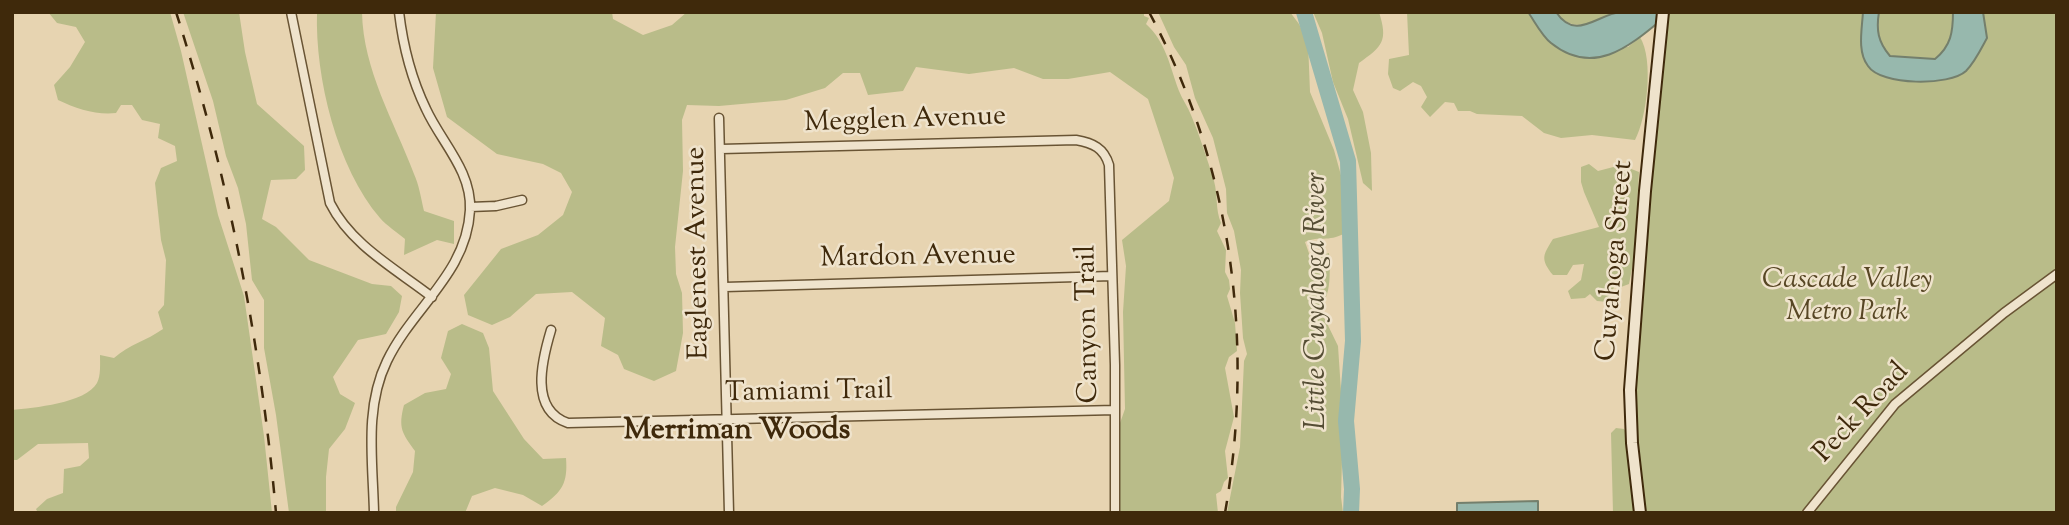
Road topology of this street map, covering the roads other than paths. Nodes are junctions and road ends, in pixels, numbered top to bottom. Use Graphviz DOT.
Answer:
graph roads {
  1 [pos="291,12"];
  2 [pos="399,12"];
  3 [pos="1663,12"];
  4 [pos="719,118"];
  5 [pos="1090,142"];
  6 [pos="720,149"];
  7 [pos="522,200"];
  8 [pos="470,207"];
  9 [pos="2057,274"];
  10 [pos="1112,276"];
  11 [pos="725,287"];
  12 [pos="432,297"];
  13 [pos="551,330"];
  14 [pos="1115,410"];
  15 [pos="726,419"];
  16 [pos="374,513"];
  17 [pos="729,513"];
  18 [pos="1115,513"];
  19 [pos="1640,513"];
  20 [pos="1807,513"];
  1 -- 12 [label="street"];
  2 -- 8 [label="street"];
  3 -- 19 [label="street, Cuyahoga Street"];
  4 -- 6 [label="street, Eaglenest Avenue"];
  5 -- 6 [label="street, Megglen Avenue"];
  5 -- 10 [label="street, Canyon Trail"];
  6 -- 11 [label="street, Eaglenest Avenue"];
  7 -- 8 [label="street"];
  8 -- 12 [label="street"];
  9 -- 20 [label="street, Peck Road"];
  10 -- 11 [label="street, Mardon Avenue"];
  10 -- 14 [label="street, Canyon Trail"];
  11 -- 15 [label="street, Eaglenest Avenue"];
  12 -- 16 [label="street"];
  13 -- 15 [label="street, Tamiami Trail"];
  14 -- 15 [label="street, Tamiami Trail"];
  14 -- 18 [label="street, Canyon Trail"];
  15 -- 17 [label="street, Eaglenest Avenue"];
}
